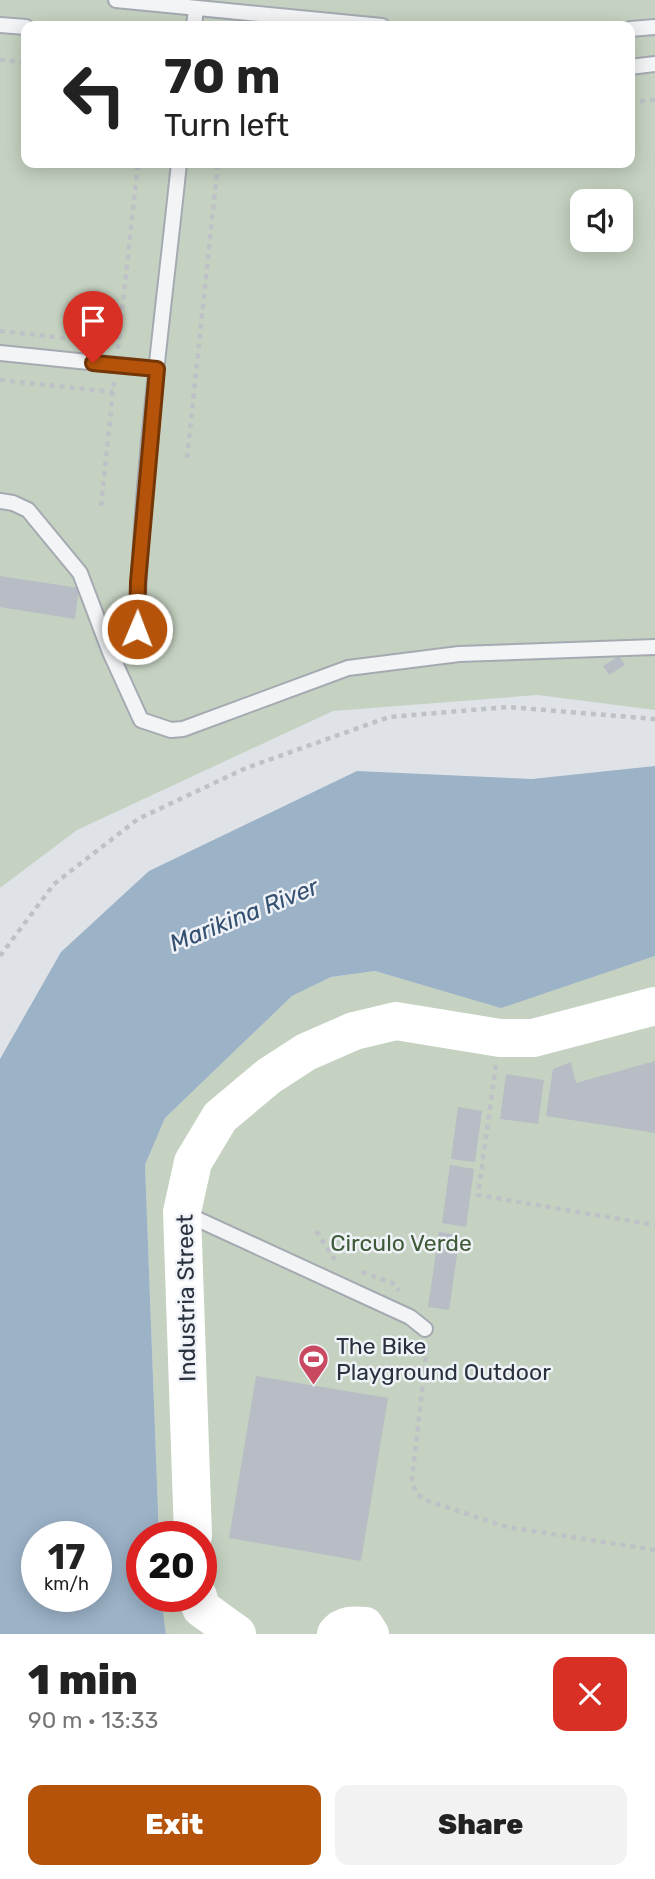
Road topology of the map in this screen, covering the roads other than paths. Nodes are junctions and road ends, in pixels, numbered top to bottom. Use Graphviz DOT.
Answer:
graph roads {
  1 [pos="116,0"];
  2 [pos="196,8"];
  3 [pos="195,21"];
  4 [pos="330,21"];
  5 [pos="0,25"];
  6 [pos="21,27"];
  7 [pos="655,27"];
  8 [pos="635,29"];
  9 [pos="655,64"];
  10 [pos="635,66"];
  11 [pos="179,168"];
  12 [pos="0,353"];
  13 [pos="157,369"];
  14 [pos="0,500"];
  15 [pos="655,647"];
  16 [pos="110,652"];
  17 [pos="655,1006"];
  18 [pos="182,1212"];
  19 [pos="425,1329"];
  20 [pos="192,1521"];
  21 [pos="207,1612"];
  22 [pos="237,1634"];
  23 [pos="336,1634"];
  24 [pos="370,1634"];
  1 -- 2 [label="lane"];
  2 -- 3 [label="lane"];
  2 -- 4 [label="lane"];
  5 -- 6 [label="lane"];
  7 -- 8 [label="lane"];
  9 -- 10 [label="lane"];
  11 -- 13 [label="lane"];
  12 -- 13 [label="lane"];
  13 -- 16 [label="lane"];
  14 -- 16 [label="lane"];
  15 -- 16 [label="lane"];
  17 -- 18 [label="street, Industria Street"];
  18 -- 19 [label="lane"];
  18 -- 20 [label="street, Industria Street"];
  21 -- 22 [label="street"];
  23 -- 24 [label="street"];
}
